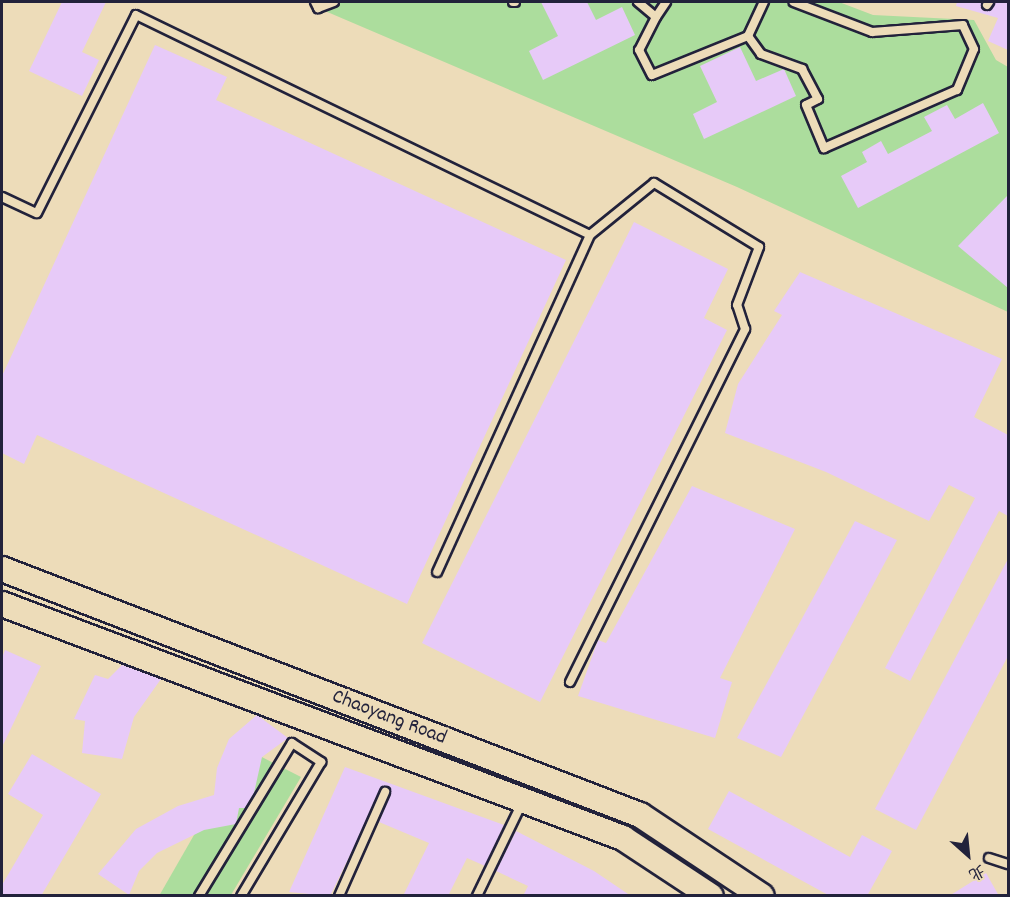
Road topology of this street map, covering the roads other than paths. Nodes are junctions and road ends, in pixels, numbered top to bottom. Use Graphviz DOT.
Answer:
graph roads {
  1 [pos="315,2"];
  2 [pos="334,2"];
  3 [pos="638,2"];
  4 [pos="666,2"];
  5 [pos="764,2"];
  6 [pos="794,2"];
  7 [pos="656,17"];
  8 [pos="748,36"];
  9 [pos="2,197"];
  10 [pos="590,235"];
  11 [pos="2,569"];
  12 [pos="437,572"];
  13 [pos="2,604"];
  14 [pos="570,682"];
  15 [pos="385,792"];
  16 [pos="523,801"];
  17 [pos="989,858"];
  18 [pos="1008,864"];
  19 [pos="199,896"];
  20 [pos="241,896"];
  21 [pos="339,896"];
  22 [pos="477,896"];
  23 [pos="711,896"];
  24 [pos="762,896"];
  1 -- 2 [label="lane"];
  3 -- 7 [label="lane"];
  4 -- 7 [label="lane"];
  5 -- 8 [label="lane"];
  6 -- 8 [label="lane"];
  7 -- 8 [label="lane"];
  9 -- 10 [label="lane"];
  10 -- 12 [label="lane"];
  10 -- 14 [label="lane"];
  11 -- 24 [label="main road, Chaoyang Road"];
  13 -- 16 [label="main road, Chaoyang Road"];
  15 -- 21 [label="lane"];
  16 -- 22 [label="lane"];
  16 -- 23 [label="main road, Chaoyang Road"];
  17 -- 18 [label="lane"];
  19 -- 20 [label="lane"];
}
